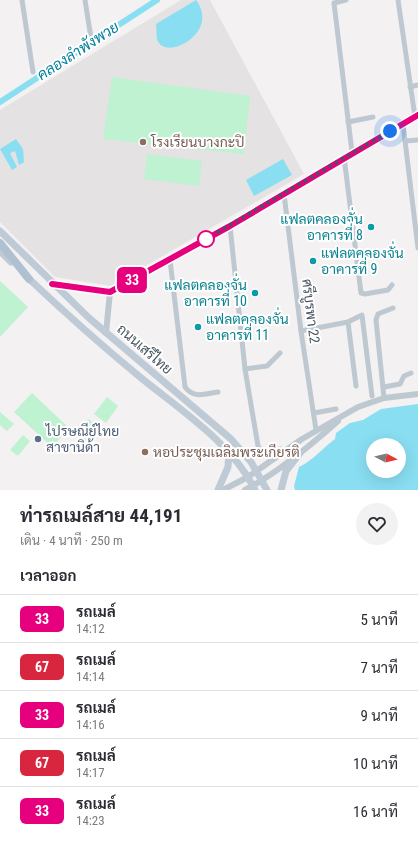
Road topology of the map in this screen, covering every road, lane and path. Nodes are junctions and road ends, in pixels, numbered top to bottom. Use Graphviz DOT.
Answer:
graph roads {
  1 [pos="22,0"];
  2 [pos="85,0"];
  3 [pos="339,0"];
  4 [pos="346,0"];
  5 [pos="398,0"];
  6 [pos="91,38"];
  7 [pos="33,72"];
  8 [pos="418,85"];
  9 [pos="410,86"];
  10 [pos="416,116"];
  11 [pos="372,117"];
  12 [pos="348,122"];
  13 [pos="403,124"];
  14 [pos="418,140"];
  15 [pos="405,141"];
  16 [pos="352,152"];
  17 [pos="344,157"];
  18 [pos="284,194"];
  19 [pos="230,226"];
  20 [pos="0,231"];
  21 [pos="0,243"];
  22 [pos="418,248"];
  23 [pos="0,251"];
  24 [pos="170,260"];
  25 [pos="29,279"];
  26 [pos="52,284"];
  27 [pos="392,285"];
  28 [pos="110,292"];
  29 [pos="393,308"];
  30 [pos="348,322"];
  31 [pos="301,331"];
  32 [pos="106,333"];
  33 [pos="280,353"];
  34 [pos="245,369"];
  35 [pos="411,373"];
  36 [pos="356,386"];
  37 [pos="384,387"];
  38 [pos="218,392"];
  39 [pos="418,394"];
  40 [pos="372,396"];
  41 [pos="384,398"];
  42 [pos="336,409"];
  43 [pos="314,413"];
  44 [pos="345,414"];
  45 [pos="316,430"];
  46 [pos="281,449"];
  47 [pos="229,453"];
  48 [pos="300,453"];
  49 [pos="258,471"];
  50 [pos="248,477"];
  51 [pos="262,480"];
  52 [pos="254,488"];
  53 [pos="218,490"];
  54 [pos="224,490"];
  55 [pos="245,490"];
  56 [pos="267,490"];
  57 [pos="281,490"];
  1 -- 7 [label="street"];
  2 -- 6 [label="street"];
  3 -- 4 [label="street"];
  3 -- 12 [label="street"];
  5 -- 9 [label="street"];
  8 -- 9 [label="street"];
  9 -- 10 [label="street"];
  10 -- 13 [label="street"];
  11 -- 12 [label="street"];
  12 -- 16 [label="street"];
  13 -- 15 [label="street"];
  13 -- 16 [label="street"];
  14 -- 15 [label="street"];
  15 -- 22 [label="street"];
  16 -- 17 [label="street"];
  17 -- 18 [label="street"];
  17 -- 27 [label="street"];
  18 -- 19 [label="street"];
  18 -- 31 [label="street, ศรีบูรพา 22"];
  19 -- 24 [label="street"];
  19 -- 34 [label="street"];
  20 -- 26 [label="main road, ถนนเสรีไทย"];
  21 -- 25 [label="main road"];
  23 -- 25 [label="main road, ถนนเสรีไทย"];
  24 -- 28 [label="street"];
  24 -- 38 [label="street"];
  25 -- 47 [label="main road, ถนนเสรีไทย"];
  26 -- 28 [label="street"];
  26 -- 32 [label="main road, ถนนเสรีไทย"];
  28 -- 32 [label="street"];
  29 -- 37 [label="street"];
  30 -- 31 [label="street"];
  30 -- 36 [label="street"];
  30 -- 40 [label="street"];
  31 -- 43 [label="street, ศรีบูรพา 22"];
  32 -- 49 [label="main road, ถนนเสรีไทย"];
  33 -- 34 [label="street"];
  34 -- 46 [label="street"];
  35 -- 37 [label="street"];
  37 -- 41 [label="street"];
  39 -- 41 [label="street"];
  41 -- 44 [label="street"];
  42 -- 43 [label="street"];
  43 -- 45 [label="street, ศรีบูรพา 22"];
  44 -- 45 [label="street"];
  44 -- 48 [label="street"];
  45 -- 49 [label="street"];
  47 -- 50 [label="main road, ถนนเสรีไทย"];
  47 -- 53 [label="main road"];
  48 -- 51 [label="street"];
  48 -- 57 [label="main road"];
  49 -- 50 [label="street"];
  49 -- 51 [label="main road, ถนนเสรีไทย"];
  50 -- 52 [label="main road, ถนนเสรีไทย"];
  50 -- 54 [label="street"];
  51 -- 52 [label="street"];
  51 -- 56 [label="main road, ถนนเสรีไทย"];
  52 -- 55 [label="street"];
}
